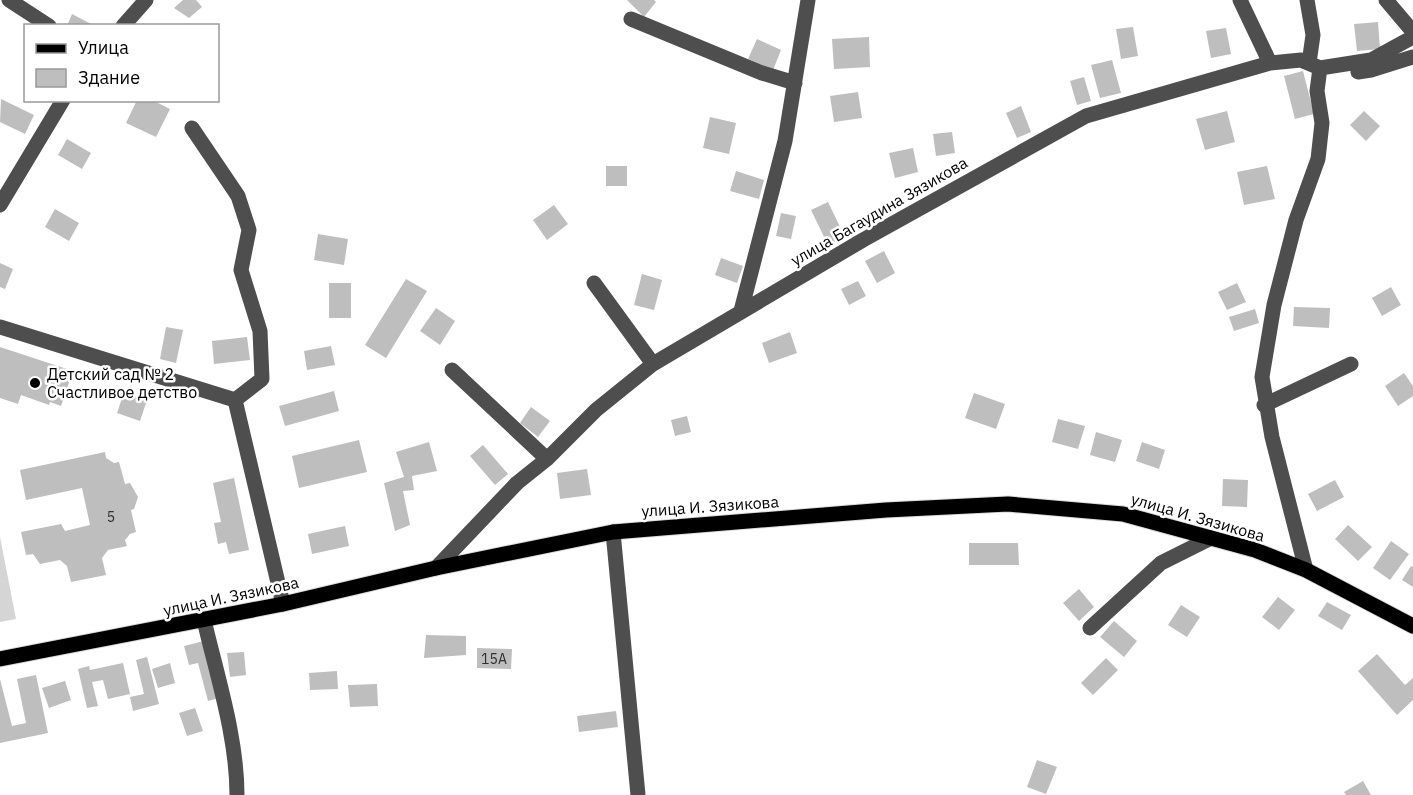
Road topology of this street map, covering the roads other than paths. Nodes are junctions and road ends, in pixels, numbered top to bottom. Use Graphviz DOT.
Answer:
graph roads {
  1 [pos="9,0"];
  2 [pos="146,0"];
  3 [pos="808,0"];
  4 [pos="1240,0"];
  5 [pos="1307,0"];
  6 [pos="1386,0"];
  7 [pos="632,19"];
  8 [pos="46,24"];
  9 [pos="125,24"];
  10 [pos="1413,32"];
  11 [pos="1413,37"];
  12 [pos="1413,57"];
  13 [pos="1270,63"];
  14 [pos="1335,65"];
  15 [pos="1314,66"];
  16 [pos="795,83"];
  17 [pos="62,102"];
  18 [pos="192,128"];
  19 [pos="0,205"];
  20 [pos="594,283"];
  21 [pos="741,312"];
  22 [pos="0,327"];
  23 [pos="653,364"];
  24 [pos="1351,364"];
  25 [pos="452,370"];
  26 [pos="235,400"];
  27 [pos="1264,405"];
  28 [pos="547,459"];
  29 [pos="613,532"];
  30 [pos="1211,538"];
  31 [pos="436,568"];
  32 [pos="1306,570"];
  33 [pos="283,604"];
  34 [pos="204,620"];
  35 [pos="1413,626"];
  36 [pos="1090,628"];
  37 [pos="0,659"];
  38 [pos="237,795"];
  39 [pos="639,795"];
  1 -- 8 [label="street"];
  2 -- 9 [label="street"];
  3 -- 16 [label="street"];
  4 -- 13 [label="street"];
  5 -- 15 [label="street"];
  6 -- 10 [label="street"];
  7 -- 16 [label="street"];
  11 -- 14 [label="street, улица Багаудина Зязикова"];
  12 -- 14 [label="street"];
  13 -- 15 [label="street, улица Багаудина Зязикова"];
  13 -- 21 [label="street, улица Багаудина Зязикова"];
  14 -- 15 [label="street, улица Багаудина Зязикова"];
  15 -- 27 [label="street"];
  16 -- 21 [label="street"];
  17 -- 19 [label="street"];
  18 -- 26 [label="street"];
  20 -- 23 [label="street"];
  21 -- 23 [label="street, улица Багаудина Зязикова"];
  22 -- 26 [label="street"];
  23 -- 28 [label="street, улица Багаудина Зязикова"];
  24 -- 27 [label="street"];
  25 -- 28 [label="street"];
  26 -- 33 [label="street"];
  27 -- 32 [label="street"];
  28 -- 31 [label="street, улица Багаудина Зязикова"];
  29 -- 30 [label="main road, улица И. Зязикова"];
  29 -- 31 [label="main road, улица И. Зязикова"];
  29 -- 39 [label="street"];
  30 -- 32 [label="main road, улица И. Зязикова"];
  30 -- 36 [label="street"];
  31 -- 33 [label="main road, улица И. Зязикова"];
  32 -- 35 [label="main road, улица И. Зязикова"];
  33 -- 34 [label="main road, улица И. Зязикова"];
  34 -- 37 [label="main road, улица И. Зязикова"];
  34 -- 38 [label="street"];
}
